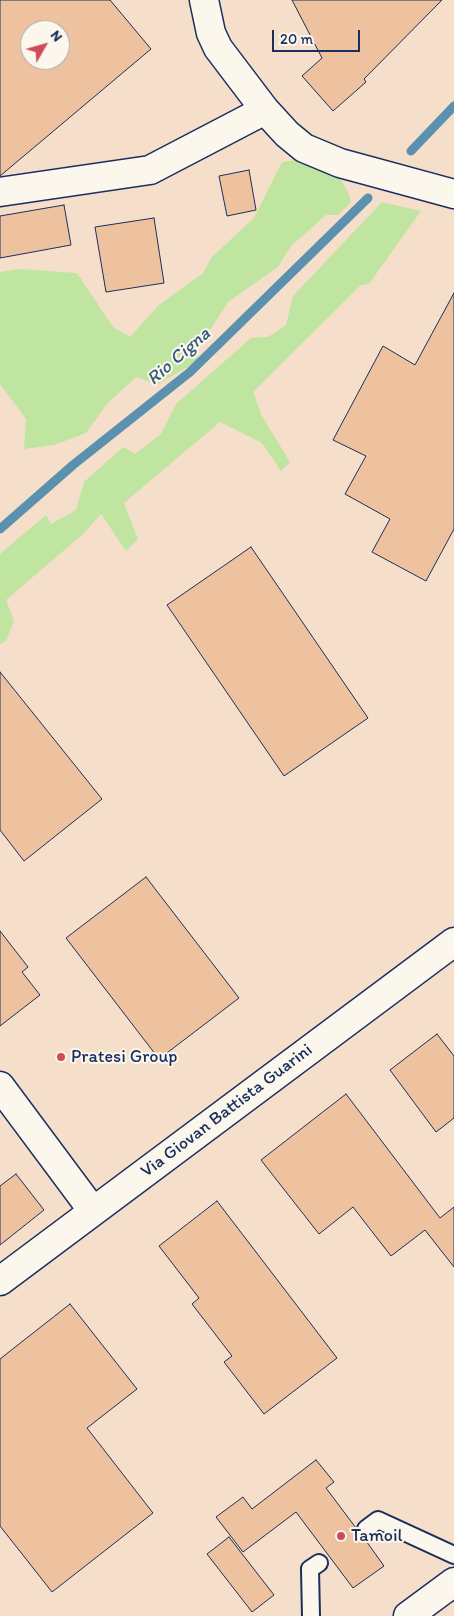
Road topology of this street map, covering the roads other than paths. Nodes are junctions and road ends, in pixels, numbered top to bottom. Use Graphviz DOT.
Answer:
graph roads {
  1 [pos="204,0"];
  2 [pos="265,110"];
  3 [pos="0,192"];
  4 [pos="448,192"];
  5 [pos="454,942"];
  6 [pos="0,1086"];
  7 [pos="93,1211"];
  8 [pos="0,1280"];
  9 [pos="366,1529"];
  10 [pos="454,1555"];
  11 [pos="318,1563"];
  12 [pos="454,1582"];
  13 [pos="311,1616"];
  14 [pos="408,1616"];
  1 -- 2 [label="street"];
  2 -- 3 [label="street"];
  2 -- 4 [label="street"];
  5 -- 7 [label="street, Via Giovan Battista Guarini"];
  6 -- 7 [label="street"];
  7 -- 8 [label="street, Via Giovan Battista Guarini"];
  9 -- 10 [label="lane"];
  11 -- 13 [label="lane"];
  12 -- 14 [label="street"];
}
